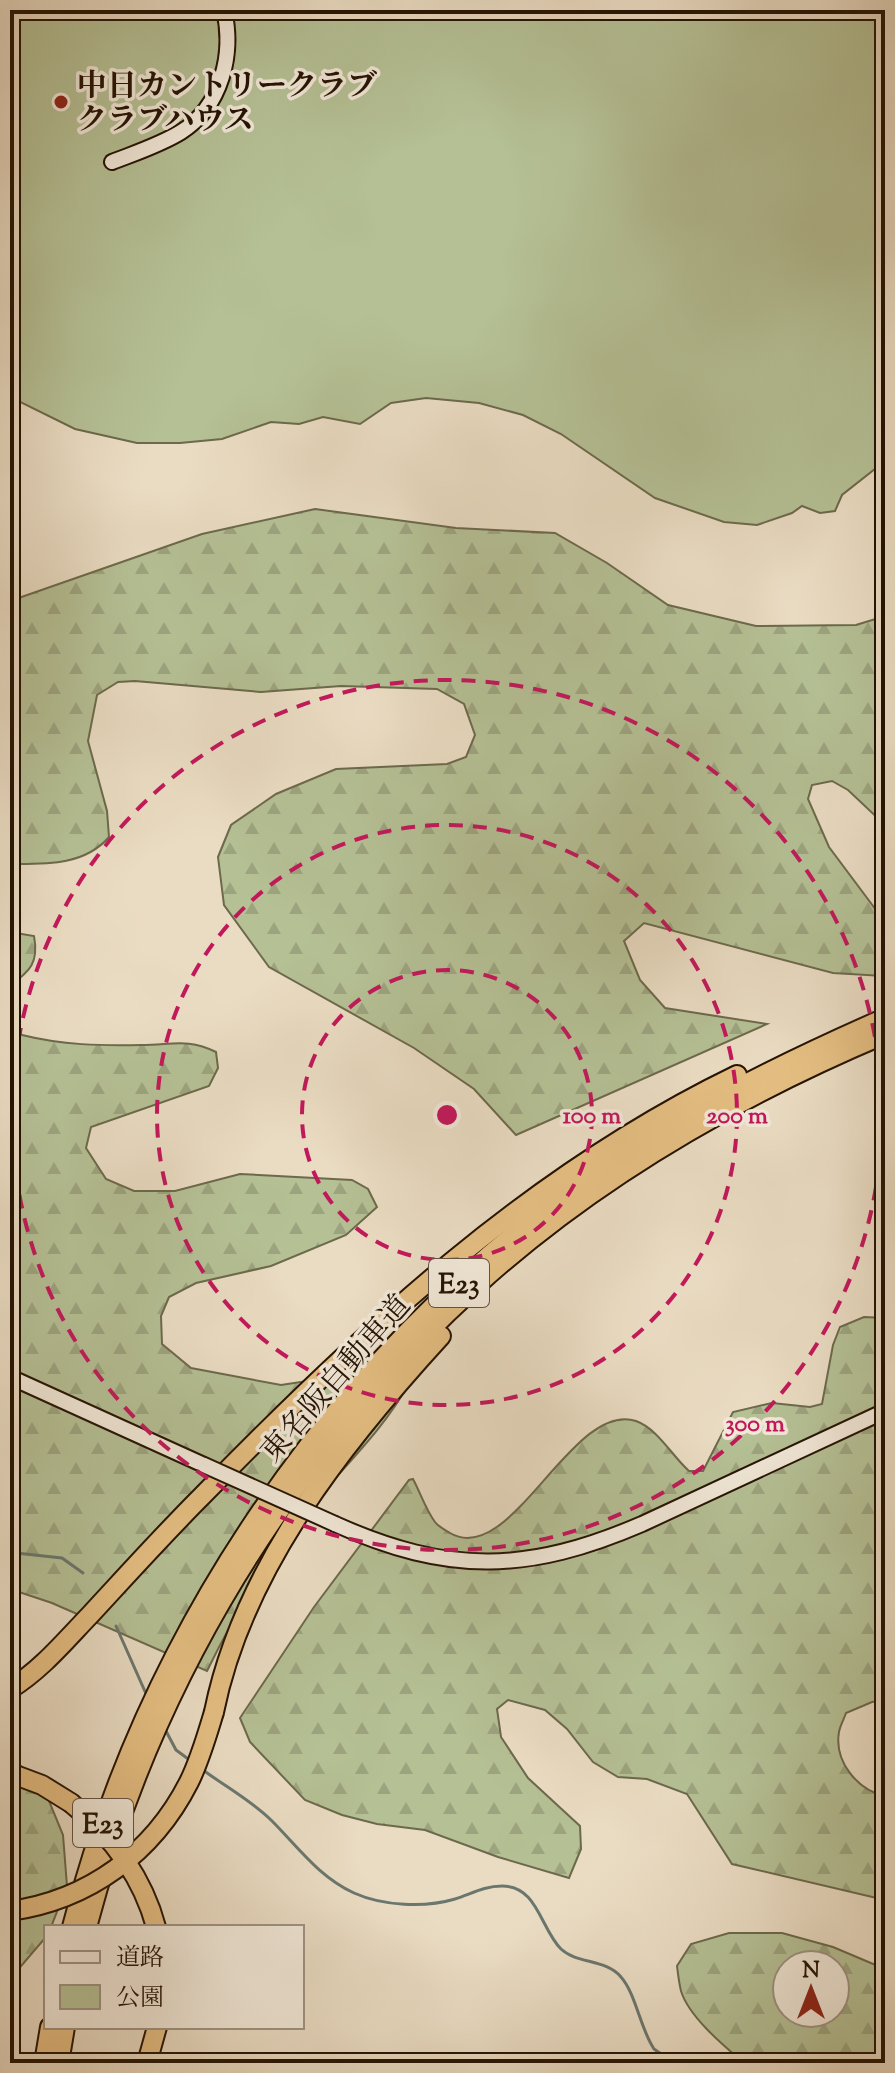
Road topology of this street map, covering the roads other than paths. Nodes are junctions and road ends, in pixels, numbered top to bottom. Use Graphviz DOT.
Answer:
graph roads {
  1 [pos="224,10"];
  2 [pos="112,162"];
  3 [pos="885,1011"];
  4 [pos="885,1018"];
  5 [pos="885,1034"];
  6 [pos="642,1161"];
  7 [pos="10,1377"];
  8 [pos="885,1411"];
  9 [pos="10,1689"];
  10 [pos="166,1689"];
  11 [pos="147,1728"];
  12 [pos="10,1773"];
  13 [pos="10,1911"];
  14 [pos="73,1925"];
  15 [pos="88,1925"];
  16 [pos="155,1925"];
  17 [pos="50,2029"];
  18 [pos="65,2029"];
  19 [pos="156,2029"];
  20 [pos="44,2063"];
  21 [pos="59,2063"];
  22 [pos="147,2063"];
  1 -- 2 [label="street"];
  3 -- 9 [label="highway"];
  4 -- 10 [label="highway, 東名阪自動車道 / E23"];
  5 -- 6 [label="highway, 東名阪自動車道 / E23"];
  6 -- 10 [label="highway, 東名阪自動車道 / E23"];
  6 -- 13 [label="highway, bridge"];
  7 -- 8 [label="street, bridge"];
  10 -- 11 [label="highway, 東名阪自動車道 / E23"];
  11 -- 14 [label="highway, 東名阪自動車道 / E23"];
  11 -- 15 [label="highway, 東名阪自動車道 / E23"];
  12 -- 16 [label="highway, bridge"];
  17 -- 20 [label="highway"];
  18 -- 21 [label="highway"];
  19 -- 22 [label="highway"];
}
